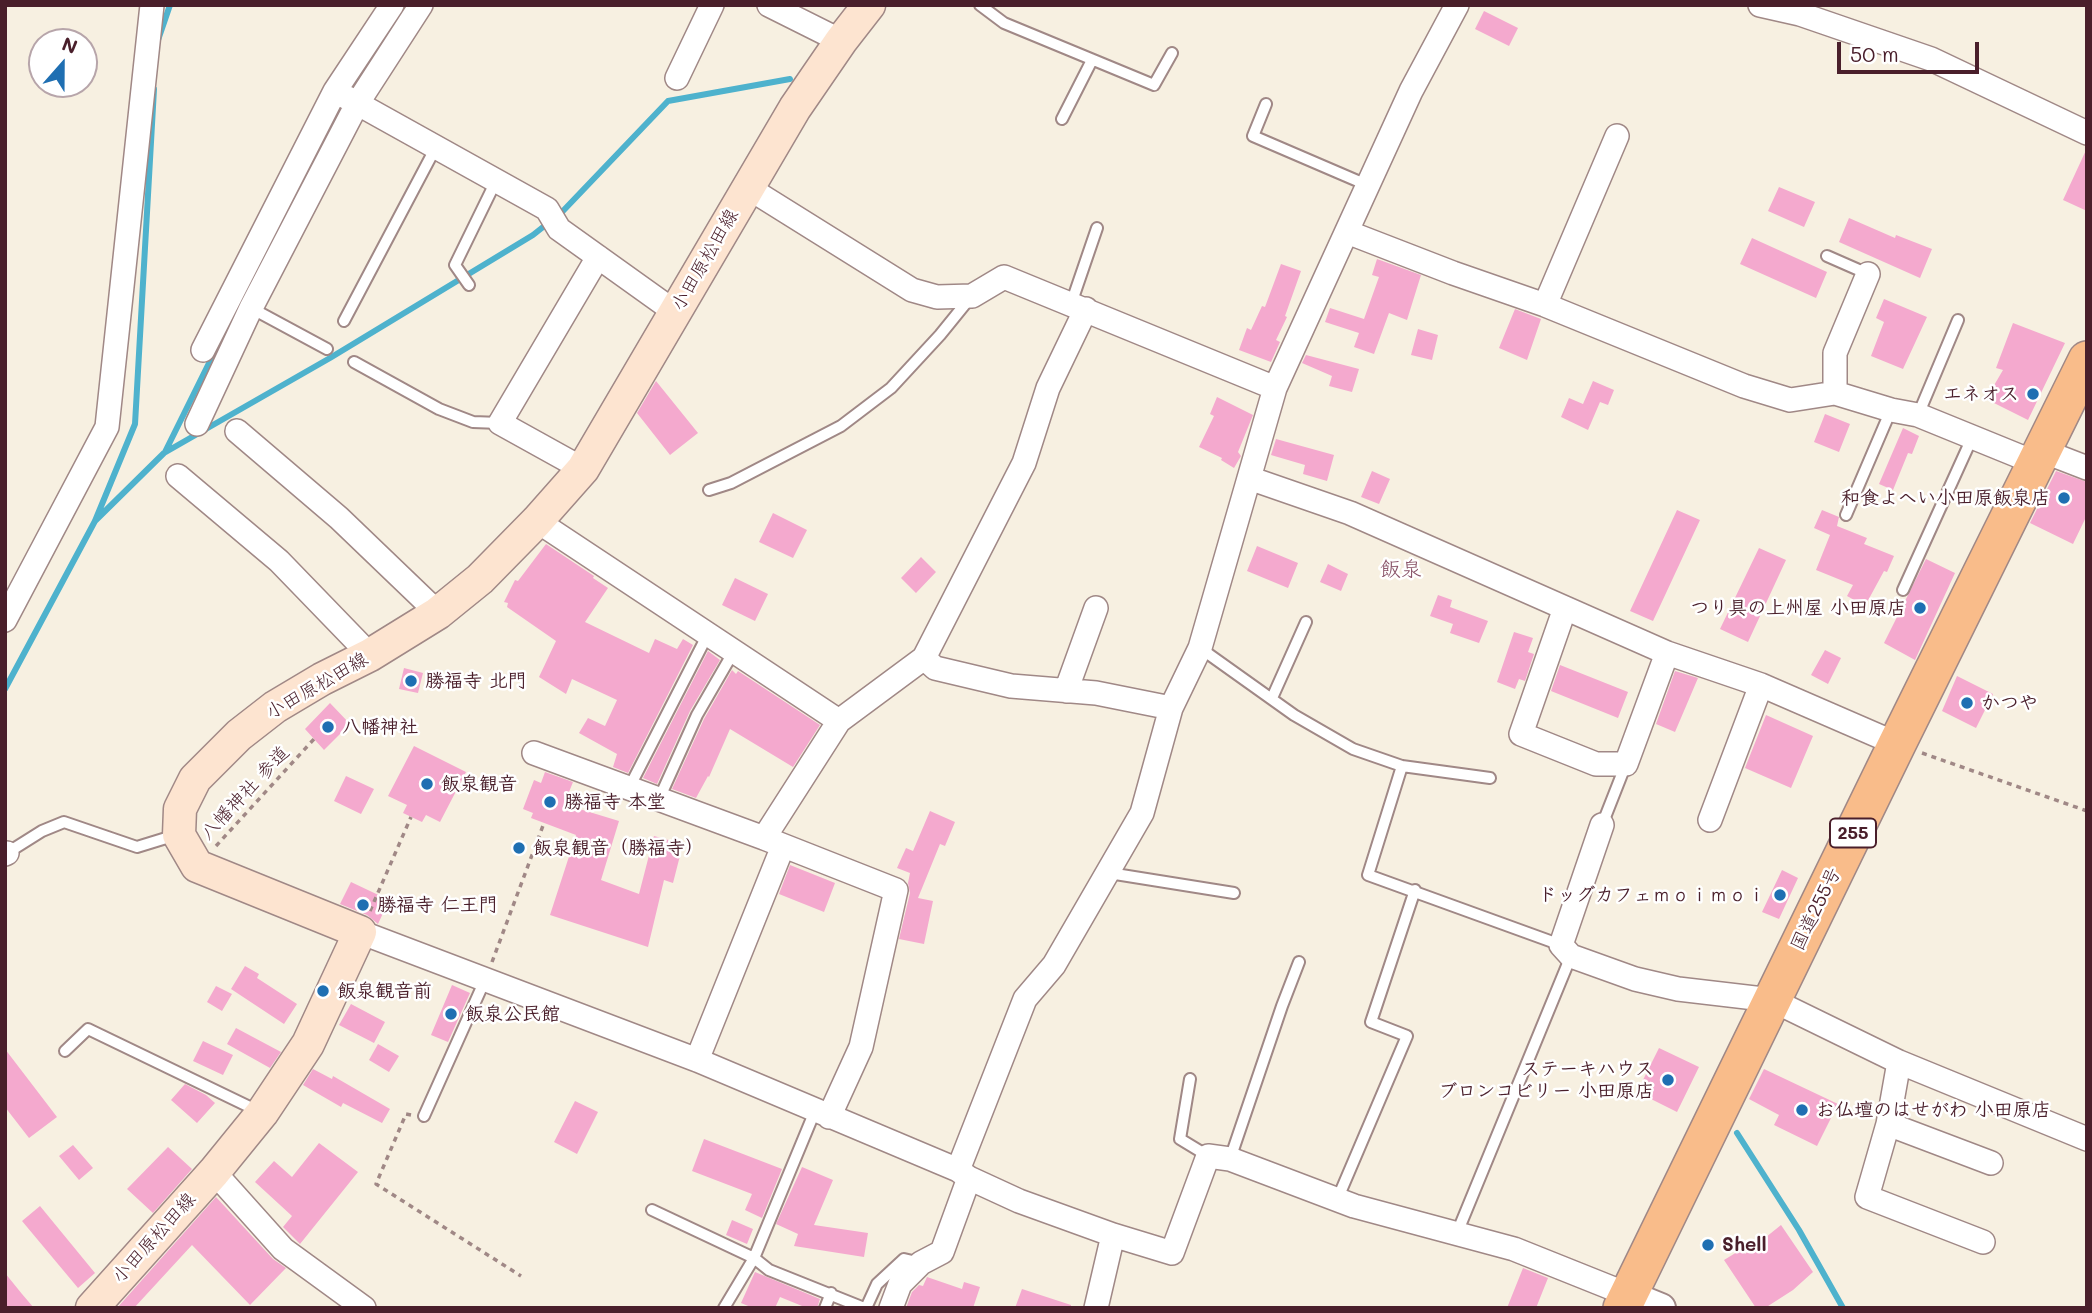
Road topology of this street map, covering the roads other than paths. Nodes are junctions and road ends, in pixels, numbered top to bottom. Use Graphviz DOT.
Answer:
graph roads {
  1 [pos="152,5"];
  2 [pos="392,5"];
  3 [pos="421,5"];
  4 [pos="712,5"];
  5 [pos="769,5"];
  6 [pos="869,5"];
  7 [pos="980,5"];
  8 [pos="1457,5"];
  9 [pos="1760,5"];
  10 [pos="1802,10"];
  11 [pos="841,41"];
  12 [pos="1172,53"];
  13 [pos="1092,60"];
  14 [pos="677,78"];
  15 [pos="335,91"];
  16 [pos="357,104"];
  17 [pos="1266,104"];
  18 [pos="1062,119"];
  19 [pos="2087,133"];
  20 [pos="1616,136"];
  21 [pos="436,147"];
  22 [pos="496,181"];
  23 [pos="1367,185"];
  24 [pos="747,187"];
  25 [pos="1097,228"];
  26 [pos="1347,232"];
  27 [pos="1827,256"];
  28 [pos="598,257"];
  29 [pos="1868,274"];
  30 [pos="468,285"];
  31 [pos="972,296"];
  32 [pos="229,298"];
  33 [pos="1545,305"];
  34 [pos="1079,307"];
  35 [pos="251,309"];
  36 [pos="675,312"];
  37 [pos="1958,320"];
  38 [pos="344,321"];
  39 [pos="327,349"];
  40 [pos="204,351"];
  41 [pos="2087,360"];
  42 [pos="354,362"];
  43 [pos="1275,388"];
  44 [pos="1835,393"];
  45 [pos="1891,410"];
  46 [pos="1918,415"];
  47 [pos="500,423"];
  48 [pos="197,424"];
  49 [pos="237,431"];
  50 [pos="1972,438"];
  51 [pos="2040,457"];
  52 [pos="2087,468"];
  53 [pos="583,469"];
  54 [pos="178,476"];
  55 [pos="1249,478"];
  56 [pos="709,490"];
  57 [pos="1846,514"];
  58 [pos="537,521"];
  59 [pos="1903,590"];
  60 [pos="1096,608"];
  61 [pos="1565,608"];
  62 [pos="438,613"];
  63 [pos="5,620"];
  64 [pos="1306,622"];
  65 [pos="708,634"];
  66 [pos="1200,648"];
  67 [pos="734,651"];
  68 [pos="1667,653"];
  69 [pos="370,654"];
  70 [pos="924,658"];
  71 [pos="1761,685"];
  72 [pos="1066,691"];
  73 [pos="1272,698"];
  74 [pos="1171,708"];
  75 [pos="839,721"];
  76 [pos="1897,744"];
  77 [pos="534,753"];
  78 [pos="1626,764"];
  79 [pos="1402,766"];
  80 [pos="1490,778"];
  81 [pos="629,789"];
  82 [pos="659,799"];
  83 [pos="1710,820"];
  84 [pos="1602,825"];
  85 [pos="179,835"];
  86 [pos="773,842"];
  87 [pos="6,853"];
  88 [pos="1109,873"];
  89 [pos="1415,890"];
  90 [pos="1234,892"];
  91 [pos="360,932"];
  92 [pos="1566,950"];
  93 [pos="1299,962"];
  94 [pos="485,980"];
  95 [pos="1772,1000"];
  96 [pos="65,1051"];
  97 [pos="697,1059"];
  98 [pos="1899,1062"];
  99 [pos="1190,1079"];
  100 [pos="262,1113"];
  101 [pos="822,1114"];
  102 [pos="424,1116"];
  103 [pos="1888,1124"];
  104 [pos="2087,1139"];
  105 [pos="1219,1158"];
  106 [pos="1991,1163"];
  107 [pos="214,1172"];
  108 [pos="963,1174"];
  109 [pos="1336,1200"];
  110 [pos="652,1210"];
  111 [pos="1457,1233"];
  112 [pos="1113,1235"];
  113 [pos="1983,1242"];
  114 [pos="754,1258"];
  115 [pos="921,1264"];
  116 [pos="831,1293"];
  117 [pos="1638,1304"];
  118 [pos="92,1308"];
  119 [pos="364,1308"];
  120 [pos="724,1308"];
  121 [pos="825,1308"];
  122 [pos="865,1308"];
  123 [pos="891,1308"];
  124 [pos="1096,1308"];
  1 -- 63 [label="street"];
  2 -- 15 [label="street"];
  3 -- 16 [label="street"];
  4 -- 14 [label="street"];
  5 -- 11 [label="street"];
  6 -- 11 [label="main road, 小田原松田線"];
  7 -- 13 [label="lane"];
  8 -- 23 [label="street"];
  9 -- 10 [label="street"];
  10 -- 19 [label="street"];
  11 -- 24 [label="main road, 小田原松田線"];
  12 -- 13 [label="lane"];
  13 -- 18 [label="lane"];
  15 -- 16 [label="street"];
  15 -- 32 [label="street"];
  16 -- 21 [label="street"];
  16 -- 35 [label="street"];
  17 -- 23 [label="lane"];
  20 -- 33 [label="street"];
  21 -- 22 [label="street"];
  21 -- 38 [label="lane"];
  22 -- 28 [label="street"];
  22 -- 30 [label="lane"];
  23 -- 26 [label="street"];
  24 -- 31 [label="street"];
  24 -- 36 [label="main road, 小田原松田線"];
  25 -- 34 [label="lane"];
  26 -- 33 [label="street"];
  26 -- 43 [label="street"];
  27 -- 29 [label="lane"];
  28 -- 36 [label="street"];
  28 -- 47 [label="street"];
  29 -- 44 [label="street"];
  31 -- 34 [label="street"];
  31 -- 56 [label="lane"];
  32 -- 35 [label="street"];
  32 -- 40 [label="street"];
  33 -- 44 [label="street"];
  34 -- 43 [label="street"];
  34 -- 70 [label="street"];
  35 -- 39 [label="lane"];
  35 -- 48 [label="street"];
  36 -- 53 [label="main road, 小田原松田線"];
  37 -- 46 [label="lane"];
  41 -- 51 [label="highway, 国道255号 / 255"];
  42 -- 47 [label="lane"];
  43 -- 55 [label="street"];
  44 -- 45 [label="street"];
  45 -- 46 [label="street"];
  45 -- 57 [label="lane"];
  46 -- 50 [label="street"];
  47 -- 53 [label="street"];
  49 -- 62 [label="street"];
  50 -- 51 [label="street"];
  50 -- 59 [label="lane"];
  51 -- 52 [label="street"];
  51 -- 76 [label="highway, 国道255号 / 255"];
  53 -- 58 [label="main road, 小田原松田線"];
  54 -- 69 [label="street"];
  55 -- 61 [label="street"];
  55 -- 66 [label="street"];
  58 -- 62 [label="main road, 小田原松田線"];
  58 -- 65 [label="street"];
  60 -- 72 [label="street"];
  61 -- 68 [label="street"];
  61 -- 78 [label="street"];
  62 -- 69 [label="main road, 小田原松田線"];
  64 -- 73 [label="lane"];
  65 -- 67 [label="street"];
  65 -- 81 [label="lane"];
  66 -- 73 [label="lane"];
  66 -- 74 [label="street"];
  67 -- 75 [label="street"];
  67 -- 82 [label="lane"];
  68 -- 71 [label="street"];
  68 -- 78 [label="street"];
  69 -- 85 [label="main road, 小田原松田線"];
  70 -- 72 [label="street"];
  70 -- 75 [label="street"];
  71 -- 76 [label="street"];
  71 -- 83 [label="street"];
  72 -- 74 [label="street"];
  73 -- 79 [label="lane"];
  74 -- 88 [label="street"];
  75 -- 86 [label="street"];
  76 -- 95 [label="highway, 国道255号 / 255"];
  77 -- 81 [label="street"];
  78 -- 84 [label="lane"];
  79 -- 80 [label="lane"];
  79 -- 89 [label="lane"];
  81 -- 82 [label="street"];
  82 -- 86 [label="street"];
  84 -- 92 [label="street"];
  85 -- 87 [label="lane"];
  85 -- 91 [label="main road"];
  86 -- 97 [label="street"];
  86 -- 101 [label="street"];
  88 -- 90 [label="lane"];
  88 -- 108 [label="street"];
  89 -- 92 [label="lane"];
  89 -- 109 [label="lane"];
  91 -- 94 [label="street"];
  91 -- 100 [label="main road, 小田原松田線"];
  92 -- 95 [label="street"];
  92 -- 111 [label="lane"];
  93 -- 105 [label="lane"];
  94 -- 97 [label="street"];
  94 -- 102 [label="lane"];
  95 -- 98 [label="street"];
  95 -- 117 [label="highway, 国道255号 / 255"];
  96 -- 100 [label="lane"];
  97 -- 101 [label="street"];
  98 -- 103 [label="street"];
  98 -- 104 [label="street"];
  99 -- 105 [label="lane"];
  100 -- 107 [label="main road, 小田原松田線"];
  101 -- 108 [label="street"];
  101 -- 114 [label="lane"];
  103 -- 106 [label="street"];
  103 -- 113 [label="street"];
  105 -- 109 [label="street"];
  105 -- 112 [label="street"];
  107 -- 118 [label="main road, 小田原松田線"];
  107 -- 119 [label="street"];
  108 -- 112 [label="street"];
  108 -- 115 [label="street"];
  109 -- 111 [label="street"];
  110 -- 114 [label="lane"];
  111 -- 117 [label="street"];
  112 -- 124 [label="street"];
  114 -- 116 [label="lane"];
  114 -- 120 [label="lane"];
  115 -- 122 [label="lane"];
  115 -- 123 [label="street"];
  116 -- 121 [label="lane"];
  116 -- 122 [label="lane"];
}
